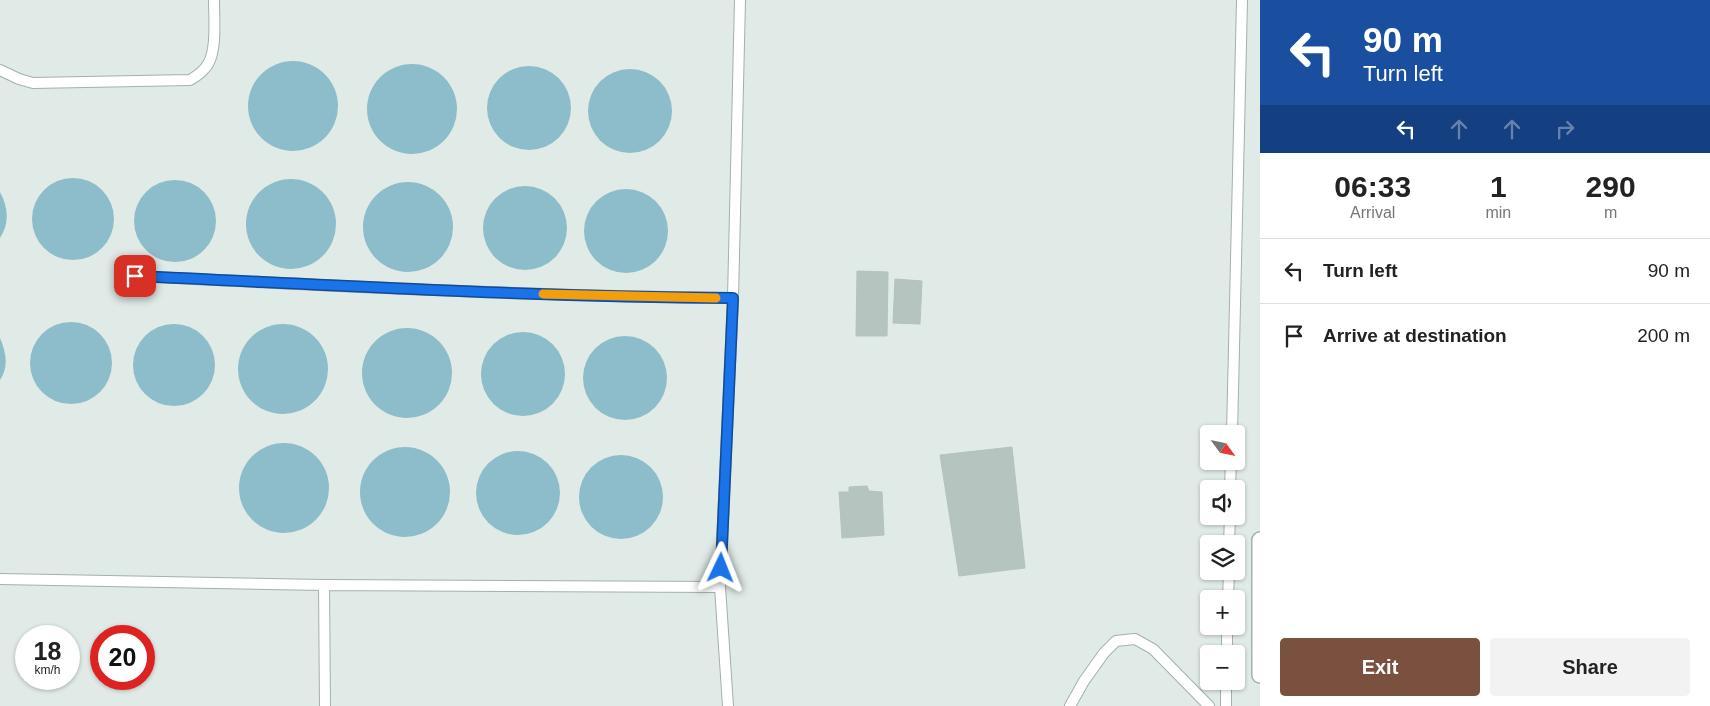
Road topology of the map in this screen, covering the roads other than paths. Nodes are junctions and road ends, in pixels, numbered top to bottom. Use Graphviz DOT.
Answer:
graph roads {
  1 [pos="214,0"];
  2 [pos="740,0"];
  3 [pos="1242,0"];
  4 [pos="0,70"];
  5 [pos="135,276"];
  6 [pos="733,298"];
  7 [pos="1232,425"];
  8 [pos="1260,540"];
  9 [pos="0,579"];
  10 [pos="324,585"];
  11 [pos="720,587"];
  12 [pos="1260,675"];
  13 [pos="1226,690"];
  14 [pos="325,706"];
  15 [pos="728,706"];
  16 [pos="1070,706"];
  17 [pos="1209,706"];
  18 [pos="1226,706"];
  1 -- 4 [label="lane"];
  2 -- 6 [label="lane"];
  3 -- 7 [label="lane"];
  5 -- 6 [label="lane"];
  6 -- 11 [label="lane"];
  8 -- 12 [label="street"];
  9 -- 10 [label="lane"];
  10 -- 11 [label="lane"];
  10 -- 14 [label="lane"];
  11 -- 15 [label="lane"];
  13 -- 18 [label="lane"];
  16 -- 17 [label="lane"];
}
